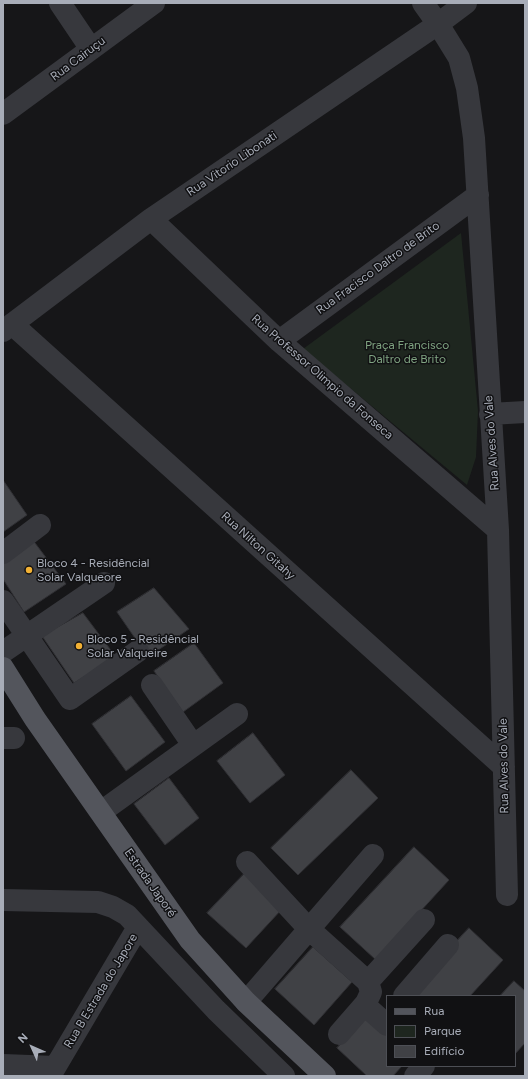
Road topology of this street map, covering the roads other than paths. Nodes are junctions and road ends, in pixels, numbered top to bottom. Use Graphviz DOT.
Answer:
graph roads {
  1 [pos="60,3"];
  2 [pos="154,3"];
  3 [pos="423,3"];
  4 [pos="466,3"];
  5 [pos="438,24"];
  6 [pos="91,49"];
  7 [pos="3,114"];
  8 [pos="478,195"];
  9 [pos="151,219"];
  10 [pos="7,328"];
  11 [pos="279,341"];
  12 [pos="525,412"];
  13 [pos="490,414"];
  14 [pos="40,525"];
  15 [pos="498,530"];
  16 [pos="3,553"];
  17 [pos="104,583"];
  18 [pos="3,601"];
  19 [pos="26,636"];
  20 [pos="138,651"];
  21 [pos="3,652"];
  22 [pos="3,668"];
  23 [pos="152,685"];
  24 [pos="237,714"];
  25 [pos="193,745"];
  26 [pos="504,768"];
  27 [pos="101,812"];
  28 [pos="373,855"];
  29 [pos="247,862"];
  30 [pos="507,895"];
  31 [pos="3,900"];
  32 [pos="424,920"];
  33 [pos="138,927"];
  34 [pos="309,929"];
  35 [pos="448,945"];
  36 [pos="367,992"];
  37 [pos="405,995"];
  38 [pos="246,1002"];
  39 [pos="385,1020"];
  40 [pos="339,1034"];
  41 [pos="3,1066"];
  42 [pos="423,1067"];
  43 [pos="53,1072"];
  44 [pos="284,1076"];
  45 [pos="325,1076"];
  46 [pos="415,1076"];
  1 -- 6 [label="street"];
  2 -- 6 [label="street, Rua Cairuçu"];
  3 -- 5 [label="street, Rua Alves do Vale"];
  4 -- 5 [label="street, Rua Vitorio Libonati"];
  5 -- 8 [label="street, Rua Alves do Vale"];
  5 -- 9 [label="street, Rua Vitorio Libonati"];
  6 -- 7 [label="street, Rua Cairuçu"];
  8 -- 11 [label="street, Rua Fracisco Daltro de Brito"];
  8 -- 13 [label="street, Rua Alves do Vale"];
  9 -- 10 [label="street, Rua Vitorio Libonati"];
  9 -- 11 [label="street, Rua Professor Olimpio da Fonseca"];
  10 -- 26 [label="street, Rua Nilton Gitahy"];
  11 -- 15 [label="street, Rua Professor Olimpio da Fonseca"];
  12 -- 13 [label="street"];
  13 -- 15 [label="street, Rua Alves do Vale"];
  14 -- 16 [label="street"];
  15 -- 26 [label="street, Rua Alves do Vale"];
  17 -- 19 [label="street"];
  18 -- 19 [label="street"];
  19 -- 20 [label="street"];
  19 -- 21 [label="street"];
  22 -- 27 [label="main road, Estrada Japoré"];
  23 -- 25 [label="street"];
  24 -- 25 [label="street"];
  25 -- 27 [label="street"];
  26 -- 30 [label="street, Rua Alves do Vale"];
  27 -- 38 [label="main road, Estrada Japoré"];
  28 -- 34 [label="street"];
  29 -- 34 [label="street"];
  31 -- 33 [label="street"];
  32 -- 36 [label="street"];
  33 -- 43 [label="street, Rua B Estrada do Japore"];
  33 -- 44 [label="street"];
  34 -- 36 [label="street"];
  34 -- 38 [label="street"];
  35 -- 37 [label="street"];
  36 -- 39 [label="street"];
  36 -- 40 [label="street"];
  38 -- 45 [label="main road, Estrada Japoré"];
  41 -- 43 [label="street"];
  42 -- 46 [label="street"];
}
